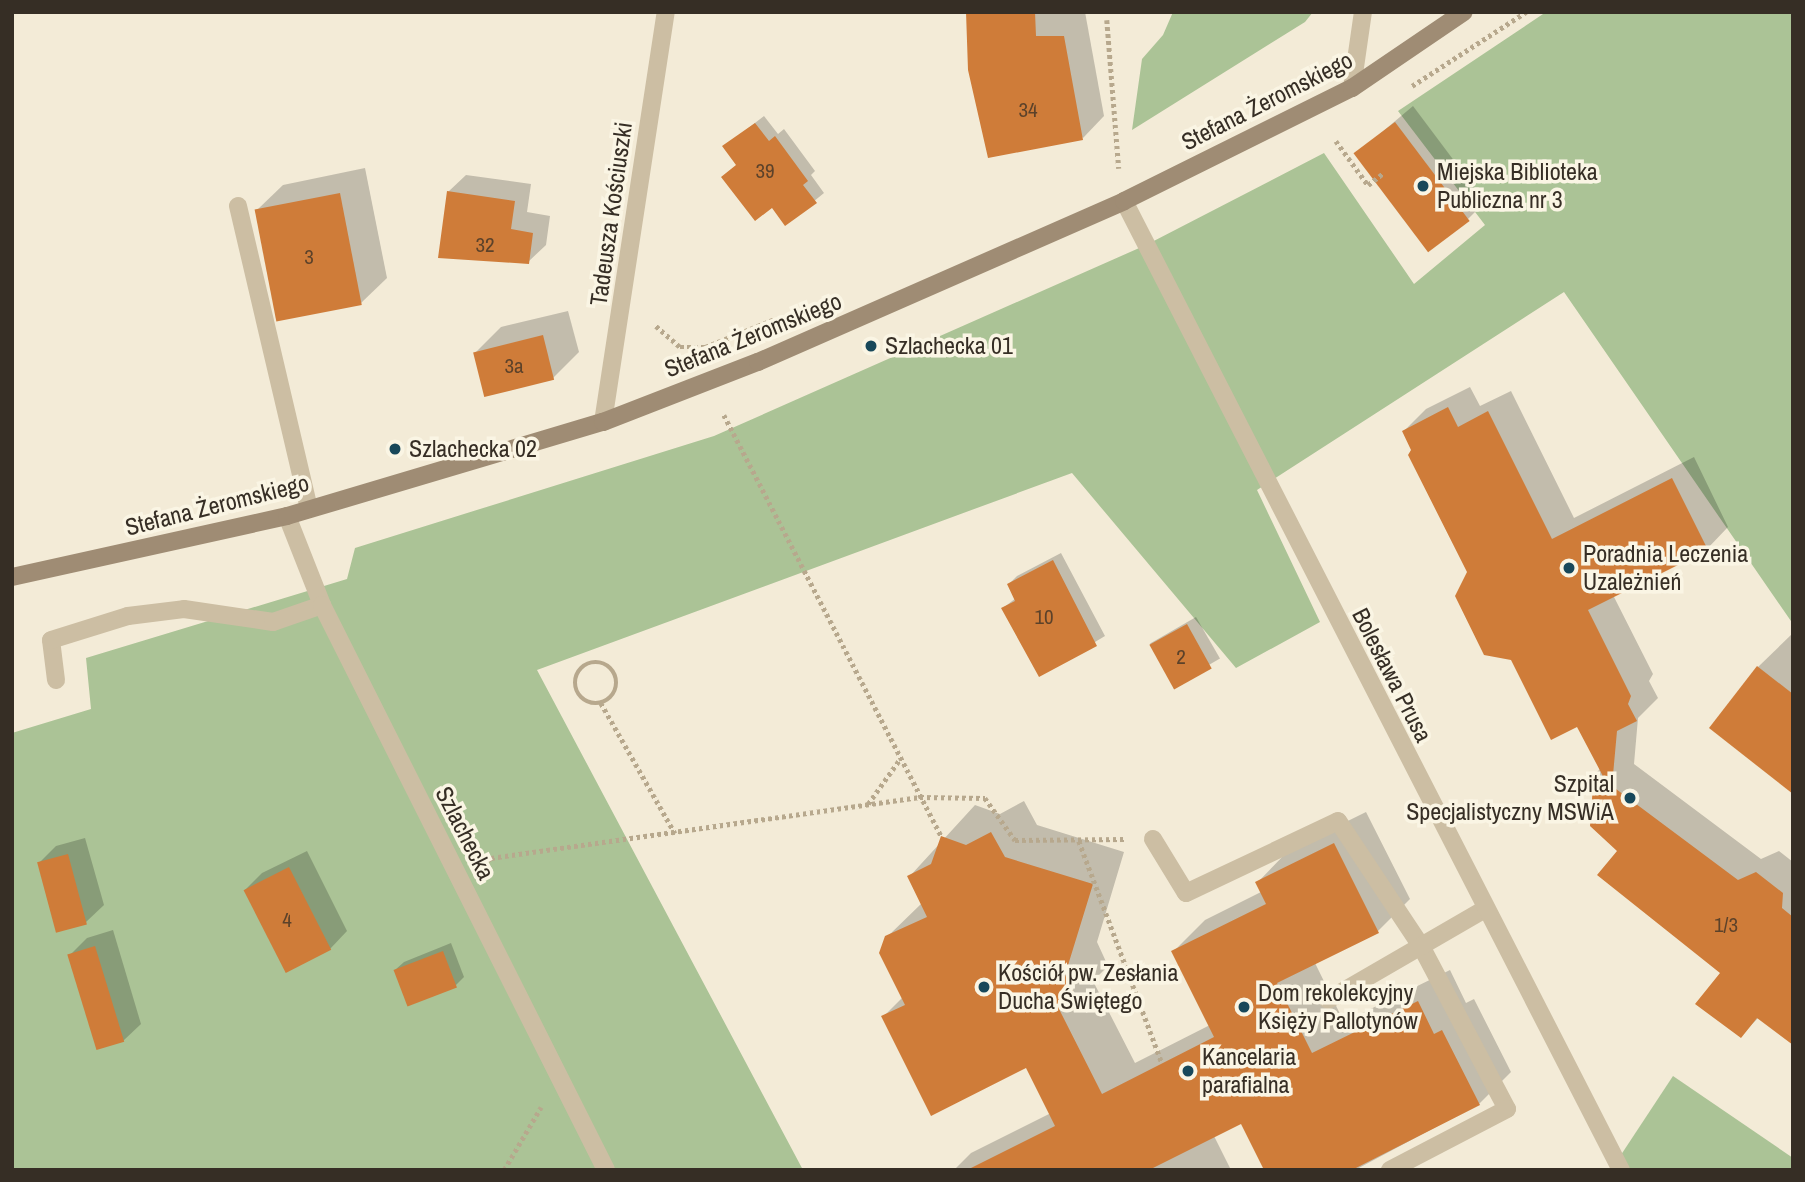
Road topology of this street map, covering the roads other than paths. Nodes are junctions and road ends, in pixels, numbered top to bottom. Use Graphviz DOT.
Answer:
graph roads {
  1 [pos="666,12"];
  2 [pos="1363,12"];
  3 [pos="1464,12"];
  4 [pos="1352,88"];
  5 [pos="1124,201"];
  6 [pos="238,205"];
  7 [pos="603,422"];
  8 [pos="309,509"];
  9 [pos="287,516"];
  10 [pos="12,577"];
  11 [pos="323,605"];
  12 [pos="56,680"];
  13 [pos="1153,839"];
  14 [pos="1485,909"];
  15 [pos="1421,946"];
  16 [pos="1328,1000"];
  17 [pos="606,1170"];
  18 [pos="1390,1170"];
  19 [pos="1621,1170"];
  1 -- 7 [label="street, Tadeusza Kościuszki"];
  2 -- 4 [label="street"];
  3 -- 4 [label="main road, Stefana Żeromskiego"];
  4 -- 5 [label="main road, Stefana Żeromskiego"];
  5 -- 7 [label="main road, Stefana Żeromskiego"];
  5 -- 14 [label="street, Bolesława Prusa"];
  6 -- 8 [label="street"];
  7 -- 8 [label="main road, Stefana Żeromskiego"];
  8 -- 9 [label="main road, Stefana Żeromskiego"];
  9 -- 10 [label="main road, Stefana Żeromskiego"];
  9 -- 11 [label="street, Szlachecka"];
  11 -- 12 [label="street"];
  11 -- 17 [label="street, Szlachecka"];
  13 -- 15 [label="street"];
  14 -- 15 [label="street"];
  14 -- 19 [label="street, Bolesława Prusa"];
  15 -- 16 [label="street"];
  15 -- 18 [label="street"];
}
